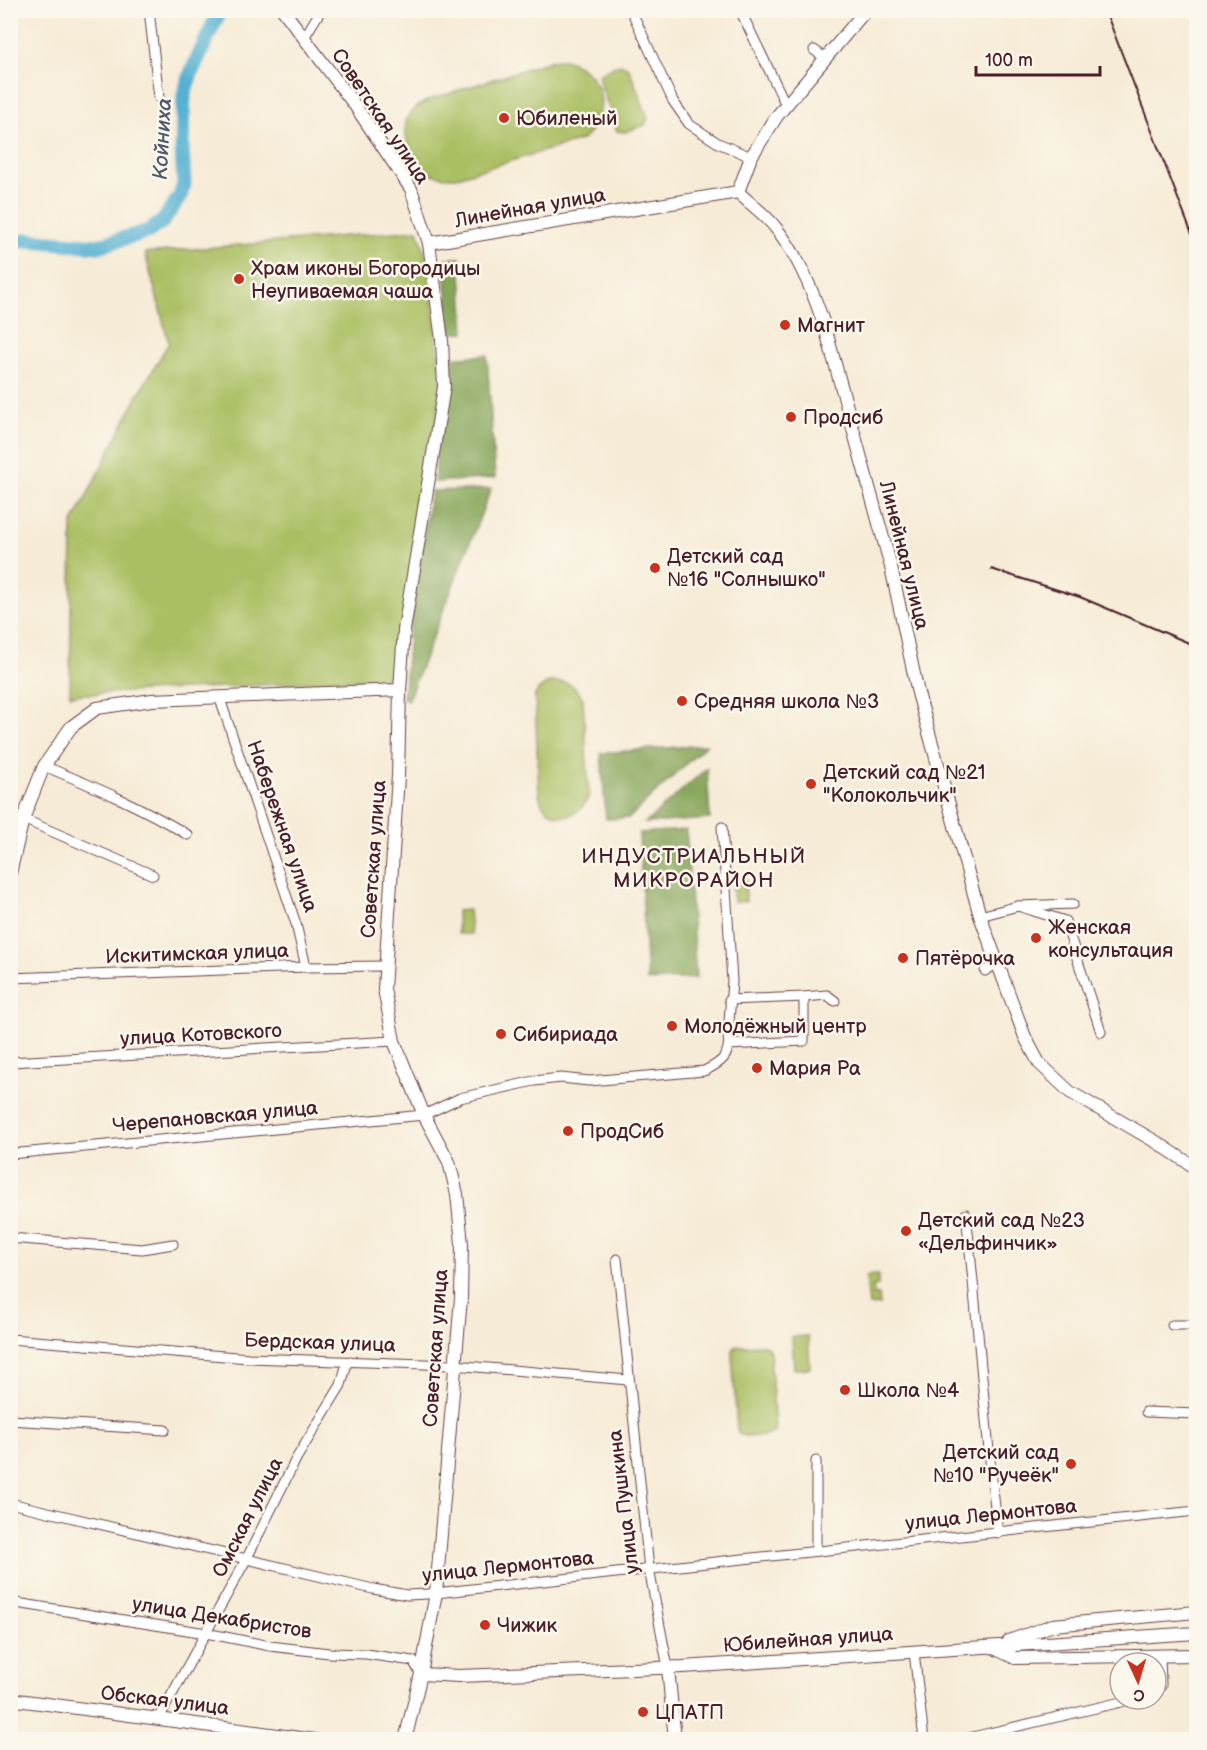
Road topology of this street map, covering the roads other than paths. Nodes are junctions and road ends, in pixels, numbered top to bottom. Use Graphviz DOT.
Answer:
graph roads {
  1 [pos="149,10"];
  2 [pos="283,10"];
  3 [pos="321,10"];
  4 [pos="631,10"];
  5 [pos="740,10"];
  6 [pos="866,10"];
  7 [pos="304,38"];
  8 [pos="814,50"];
  9 [pos="825,58"];
  10 [pos="159,99"];
  11 [pos="786,105"];
  12 [pos="751,157"];
  13 [pos="738,192"];
  14 [pos="429,243"];
  15 [pos="400,690"];
  16 [pos="220,699"];
  17 [pos="44,766"];
  18 [pos="23,819"];
  19 [pos="722,827"];
  20 [pos="188,835"];
  21 [pos="10,873"];
  22 [pos="153,875"];
  23 [pos="1073,904"];
  24 [pos="1018,906"];
  25 [pos="980,916"];
  26 [pos="997,963"];
  27 [pos="384,966"];
  28 [pos="306,967"];
  29 [pos="985,971"];
  30 [pos="10,978"];
  31 [pos="804,997"];
  32 [pos="729,1000"];
  33 [pos="835,1001"];
  34 [pos="1101,1032"];
  35 [pos="394,1041"];
  36 [pos="729,1045"];
  37 [pos="10,1062"];
  38 [pos="424,1115"];
  39 [pos="10,1154"];
  40 [pos="1197,1168"];
  41 [pos="966,1214"];
  42 [pos="10,1238"];
  43 [pos="173,1244"];
  44 [pos="616,1259"];
  45 [pos="1172,1325"];
  46 [pos="1197,1325"];
  47 [pos="10,1339"];
  48 [pos="347,1363"];
  49 [pos="454,1365"];
  50 [pos="628,1380"];
  51 [pos="1146,1412"];
  52 [pos="1197,1414"];
  53 [pos="10,1420"];
  54 [pos="165,1430"];
  55 [pos="816,1461"];
  56 [pos="10,1503"];
  57 [pos="1197,1511"];
  58 [pos="998,1533"];
  59 [pos="816,1551"];
  60 [pos="247,1558"];
  61 [pos="649,1569"];
  62 [pos="435,1593"];
  63 [pos="10,1602"];
  64 [pos="1197,1612"];
  65 [pos="206,1633"];
  66 [pos="1197,1633"];
  67 [pos="991,1646"];
  68 [pos="914,1652"];
  69 [pos="1168,1655"];
  70 [pos="1197,1655"];
  71 [pos="1108,1656"];
  72 [pos="668,1668"];
  73 [pos="422,1674"];
  74 [pos="10,1699"];
  75 [pos="1108,1705"];
  76 [pos="159,1718"];
  77 [pos="315,1740"];
  78 [pos="405,1740"];
  79 [pos="675,1740"];
  80 [pos="924,1740"];
  81 [pos="960,1740"];
  1 -- 10 [label="street"];
  2 -- 7 [label="main road, Советская улица"];
  3 -- 7 [label="street"];
  4 -- 12 [label="street"];
  5 -- 11 [label="street"];
  6 -- 9 [label="main road"];
  7 -- 14 [label="main road, Советская улица"];
  8 -- 9 [label="street"];
  9 -- 11 [label="main road"];
  11 -- 12 [label="main road"];
  12 -- 13 [label="main road"];
  13 -- 14 [label="main road, Линейная улица"];
  13 -- 25 [label="main road, Линейная улица"];
  14 -- 15 [label="main road, Советская улица"];
  15 -- 16 [label="main road"];
  15 -- 27 [label="main road, Советская улица"];
  16 -- 17 [label="main road"];
  16 -- 28 [label="street, Набережная улица"];
  17 -- 18 [label="main road"];
  17 -- 20 [label="street"];
  18 -- 21 [label="main road"];
  18 -- 22 [label="street"];
  19 -- 32 [label="street"];
  23 -- 24 [label="street"];
  24 -- 25 [label="street"];
  24 -- 34 [label="street"];
  25 -- 26 [label="main road, Линейная улица"];
  26 -- 29 [label="street"];
  26 -- 40 [label="main road, Линейная улица"];
  27 -- 28 [label="street, Искитимская улица"];
  27 -- 35 [label="main road, Советская улица"];
  28 -- 30 [label="street, Искитимская улица"];
  31 -- 32 [label="street"];
  31 -- 33 [label="street"];
  31 -- 36 [label="street"];
  32 -- 36 [label="street"];
  35 -- 37 [label="street, улица Котовского"];
  35 -- 38 [label="main road, Советская улица"];
  36 -- 38 [label="street, Черепановская улица"];
  38 -- 39 [label="street, Черепановская улица"];
  38 -- 49 [label="main road, Советская улица"];
  41 -- 58 [label="street"];
  42 -- 43 [label="street"];
  44 -- 50 [label="street, улица Пушкина"];
  45 -- 46 [label="street"];
  47 -- 48 [label="street, Бердская улица"];
  48 -- 49 [label="street, Бердская улица"];
  48 -- 60 [label="street, Омская улица"];
  49 -- 50 [label="street, Бердская улица"];
  49 -- 62 [label="main road, Советская улица"];
  50 -- 61 [label="street, улица Пушкина"];
  51 -- 52 [label="street"];
  53 -- 54 [label="street"];
  55 -- 59 [label="street"];
  56 -- 60 [label="street, улица Лермонтова"];
  57 -- 58 [label="street, улица Лермонтова"];
  58 -- 59 [label="street, улица Лермонтова"];
  59 -- 61 [label="street, улица Лермонтова"];
  60 -- 62 [label="street, улица Лермонтова"];
  60 -- 65 [label="street, Омская улица"];
  61 -- 62 [label="street, улица Лермонтова"];
  61 -- 72 [label="street, улица Пушкина"];
  62 -- 73 [label="main road, Советская улица"];
  63 -- 65 [label="street, улица Декабристов"];
  64 -- 67 [label="main road"];
  65 -- 73 [label="street, улица Декабристов"];
  65 -- 76 [label="street, Омская улица"];
  66 -- 67 [label="main road, Юбилейная улица"];
  67 -- 68 [label="main road, Юбилейная улица"];
  67 -- 71 [label="main road"];
  68 -- 72 [label="main road, Юбилейная улица"];
  68 -- 80 [label="street"];
  69 -- 70 [label="main road"];
  72 -- 73 [label="main road, Юбилейная улица"];
  72 -- 79 [label="main road, улица Пушкина"];
  73 -- 78 [label="main road, Советская улица"];
  74 -- 76 [label="main road, Обская улица"];
  75 -- 81 [label="street"];
  76 -- 77 [label="main road, Обская улица"];
}
